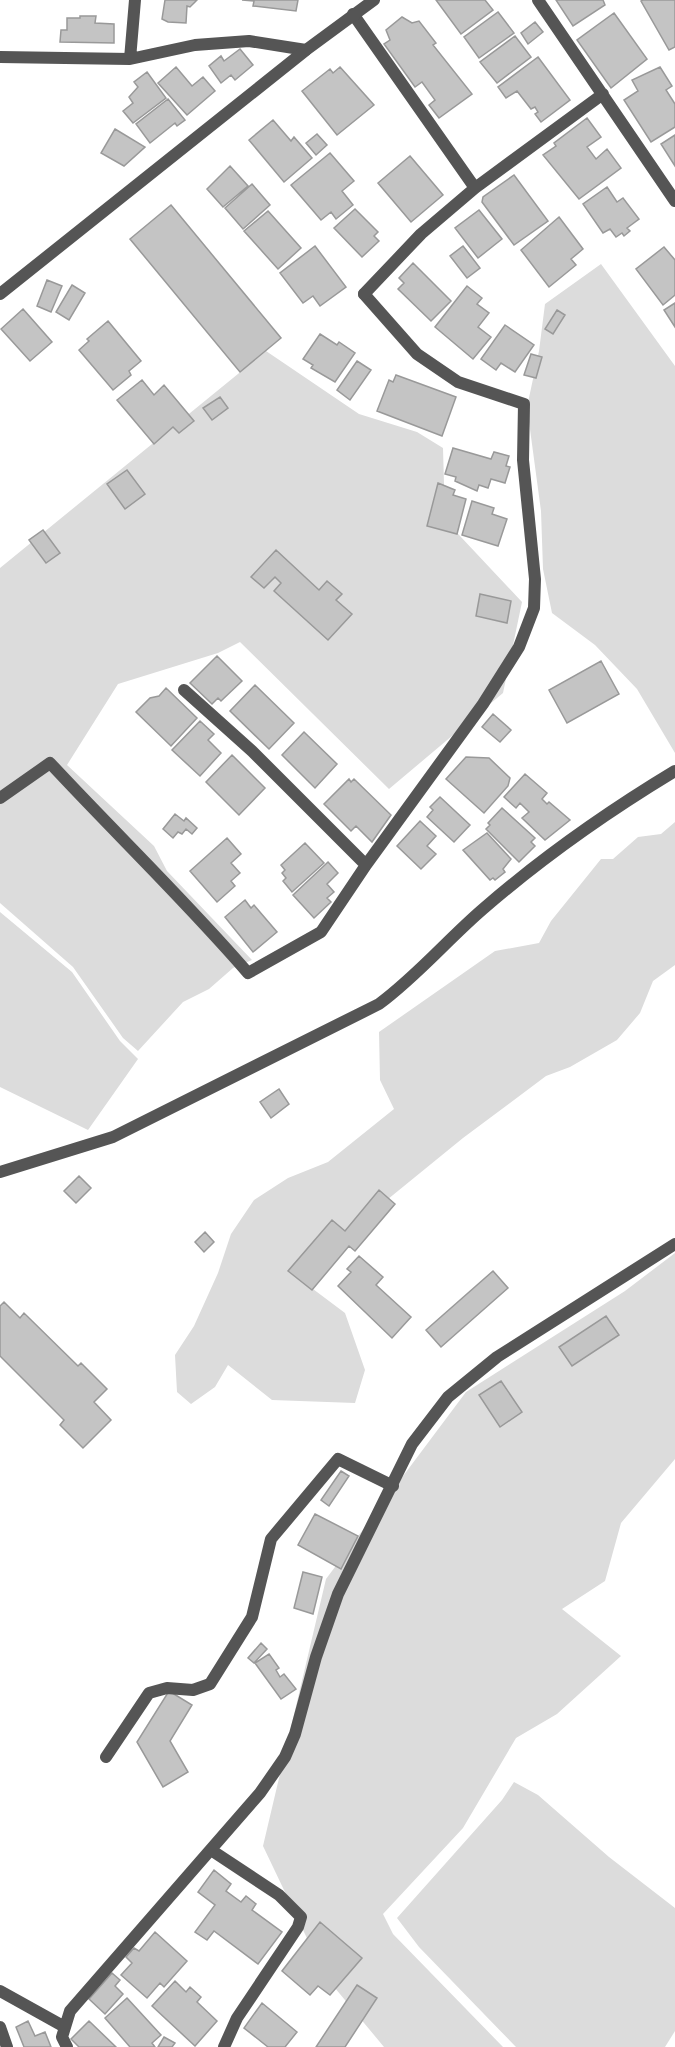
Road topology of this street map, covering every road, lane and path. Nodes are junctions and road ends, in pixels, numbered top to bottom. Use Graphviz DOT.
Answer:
graph roads {
  1 [pos="135,0"];
  2 [pos="374,0"];
  3 [pos="538,0"];
  4 [pos="353,14"];
  5 [pos="306,50"];
  6 [pos="0,57"];
  7 [pos="130,59"];
  8 [pos="603,94"];
  9 [pos="474,188"];
  10 [pos="675,201"];
  11 [pos="0,294"];
  12 [pos="184,690"];
  13 [pos="675,771"];
  14 [pos="0,798"];
  15 [pos="366,865"];
  16 [pos="0,1172"];
  17 [pos="675,1244"];
  18 [pos="393,1486"];
  19 [pos="106,1757"];
  20 [pos="211,1850"];
  21 [pos="0,1991"];
  22 [pos="63,2026"];
  23 [pos="0,2027"];
  24 [pos="7,2047"];
  25 [pos="67,2047"];
  26 [pos="224,2047"];
  1 -- 7 [label="street"];
  2 -- 4 [label="street"];
  3 -- 8 [label="street"];
  4 -- 5 [label="street"];
  4 -- 9 [label="street"];
  5 -- 7 [label="street"];
  5 -- 11 [label="street"];
  6 -- 7 [label="street"];
  8 -- 9 [label="street"];
  8 -- 10 [label="street"];
  9 -- 15 [label="street"];
  12 -- 15 [label="street"];
  13 -- 16 [label="street"];
  14 -- 15 [label="street"];
  17 -- 18 [label="street"];
  18 -- 19 [label="street"];
  18 -- 20 [label="street"];
  20 -- 22 [label="street"];
  20 -- 26 [label="street"];
  21 -- 22 [label="street"];
  22 -- 25 [label="street"];
  23 -- 24 [label="street"];
}
